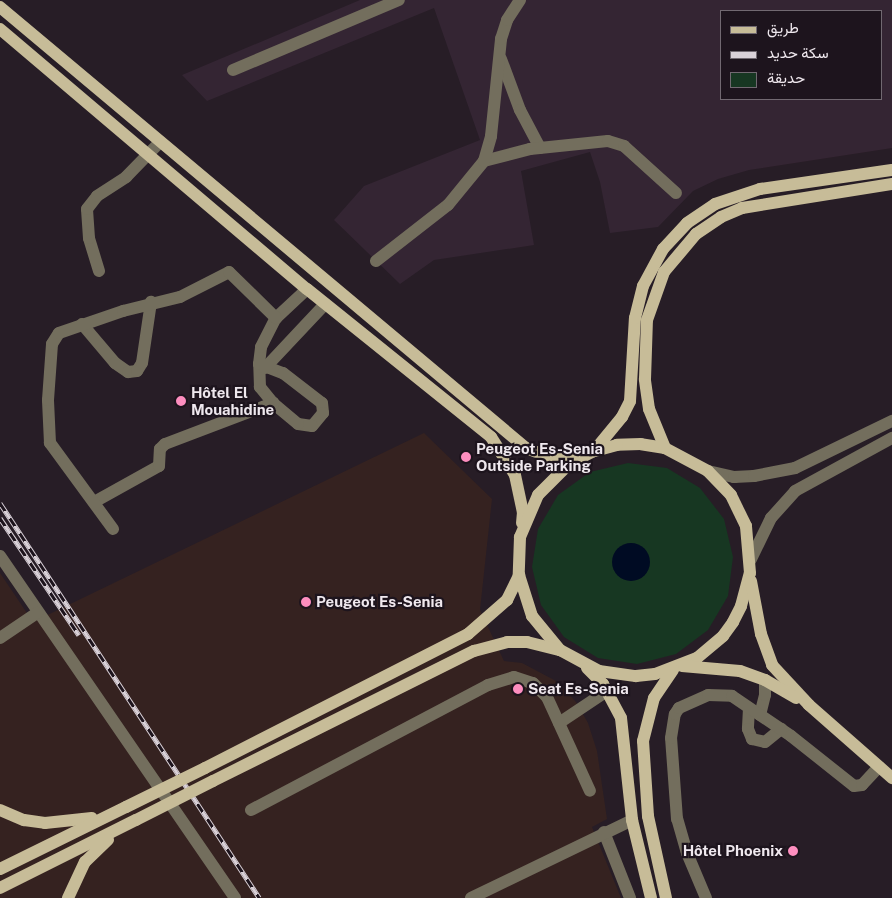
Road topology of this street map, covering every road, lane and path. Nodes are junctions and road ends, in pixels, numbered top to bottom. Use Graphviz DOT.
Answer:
graph roads {
  1 [pos="399,0"];
  2 [pos="520,0"];
  3 [pos="0,7"];
  4 [pos="12,17"];
  5 [pos="1,32"];
  6 [pos="499,56"];
  7 [pos="233,70"];
  8 [pos="160,142"];
  9 [pos="540,148"];
  10 [pos="148,154"];
  11 [pos="484,161"];
  12 [pos="892,170"];
  13 [pos="892,184"];
  14 [pos="676,193"];
  15 [pos="376,261"];
  16 [pos="99,271"];
  17 [pos="320,278"];
  18 [pos="307,289"];
  19 [pos="151,302"];
  20 [pos="325,304"];
  21 [pos="276,318"];
  22 [pos="82,324"];
  23 [pos="262,366"];
  24 [pos="273,403"];
  25 [pos="892,421"];
  26 [pos="892,438"];
  27 [pos="665,448"];
  28 [pos="592,452"];
  29 [pos="708,471"];
  30 [pos="96,501"];
  31 [pos="113,529"];
  32 [pos="520,537"];
  33 [pos="0,556"];
  34 [pos="751,559"];
  35 [pos="750,573"];
  36 [pos="519,575"];
  37 [pos="34,609"];
  38 [pos="0,629"];
  39 [pos="0,638"];
  40 [pos="560,650"];
  41 [pos="581,664"];
  42 [pos="677,668"];
  43 [pos="765,680"];
  44 [pos="607,691"];
  45 [pos="808,706"];
  46 [pos="755,712"];
  47 [pos="559,722"];
  48 [pos="781,729"];
  49 [pos="879,767"];
  50 [pos="892,778"];
  51 [pos="590,791"];
  52 [pos="0,810"];
  53 [pos="251,810"];
  54 [pos="109,814"];
  55 [pos="632,820"];
  56 [pos="131,823"];
  57 [pos="604,832"];
  58 [pos="0,869"];
  59 [pos="18,880"];
  60 [pos="0,888"];
  61 [pos="0,895"];
  62 [pos="68,898"];
  63 [pos="235,898"];
  64 [pos="471,898"];
  65 [pos="630,898"];
  66 [pos="651,898"];
  67 [pos="666,898"];
  68 [pos="706,898"];
  1 -- 7 [label="street"];
  2 -- 6 [label="street"];
  3 -- 4 [label="main road"];
  4 -- 5 [label="street"];
  4 -- 8 [label="main road"];
  5 -- 10 [label="main road"];
  6 -- 9 [label="street"];
  6 -- 11 [label="street"];
  8 -- 10 [label="street"];
  8 -- 17 [label="main road"];
  9 -- 11 [label="street"];
  9 -- 14 [label="street"];
  10 -- 16 [label="street"];
  10 -- 18 [label="main road"];
  11 -- 15 [label="street"];
  12 -- 28 [label="main road"];
  13 -- 27 [label="main road"];
  17 -- 18 [label="main road"];
  17 -- 28 [label="main road"];
  18 -- 20 [label="main road"];
  18 -- 21 [label="street"];
  19 -- 21 [label="street"];
  19 -- 22 [label="street"];
  19 -- 22 [label="street"];
  20 -- 23 [label="street"];
  20 -- 32 [label="main road"];
  21 -- 23 [label="street"];
  22 -- 31 [label="street"];
  23 -- 24 [label="street"];
  23 -- 24 [label="street"];
  24 -- 30 [label="street"];
  25 -- 29 [label="street"];
  26 -- 34 [label="street"];
  27 -- 28 [label="main road"];
  27 -- 29 [label="main road"];
  28 -- 32 [label="main road"];
  29 -- 34 [label="main road"];
  32 -- 36 [label="main road"];
  33 -- 37 [label="street"];
  34 -- 35 [label="main road"];
  35 -- 42 [label="main road"];
  35 -- 45 [label="main road"];
  36 -- 40 [label="main road"];
  36 -- 54 [label="main road, bridge"];
  37 -- 38 [label="street"];
  37 -- 39 [label="street"];
  37 -- 63 [label="street"];
  40 -- 41 [label="main road"];
  40 -- 56 [label="main road, bridge"];
  41 -- 42 [label="main road"];
  41 -- 44 [label="main road"];
  42 -- 43 [label="main road"];
  42 -- 67 [label="main road"];
  43 -- 45 [label="main road"];
  43 -- 46 [label="street"];
  44 -- 47 [label="street"];
  44 -- 55 [label="main road"];
  45 -- 49 [label="main road"];
  46 -- 48 [label="street"];
  46 -- 48 [label="street"];
  46 -- 68 [label="street"];
  47 -- 51 [label="street"];
  47 -- 53 [label="street"];
  48 -- 49 [label="street"];
  49 -- 50 [label="main road"];
  52 -- 54 [label="main road"];
  54 -- 58 [label="main road"];
  55 -- 57 [label="street"];
  55 -- 66 [label="main road"];
  56 -- 59 [label="main road"];
  56 -- 62 [label="main road"];
  57 -- 64 [label="street"];
  57 -- 65 [label="street"];
  59 -- 60 [label="main road"];
  59 -- 61 [label="main road"];
}
